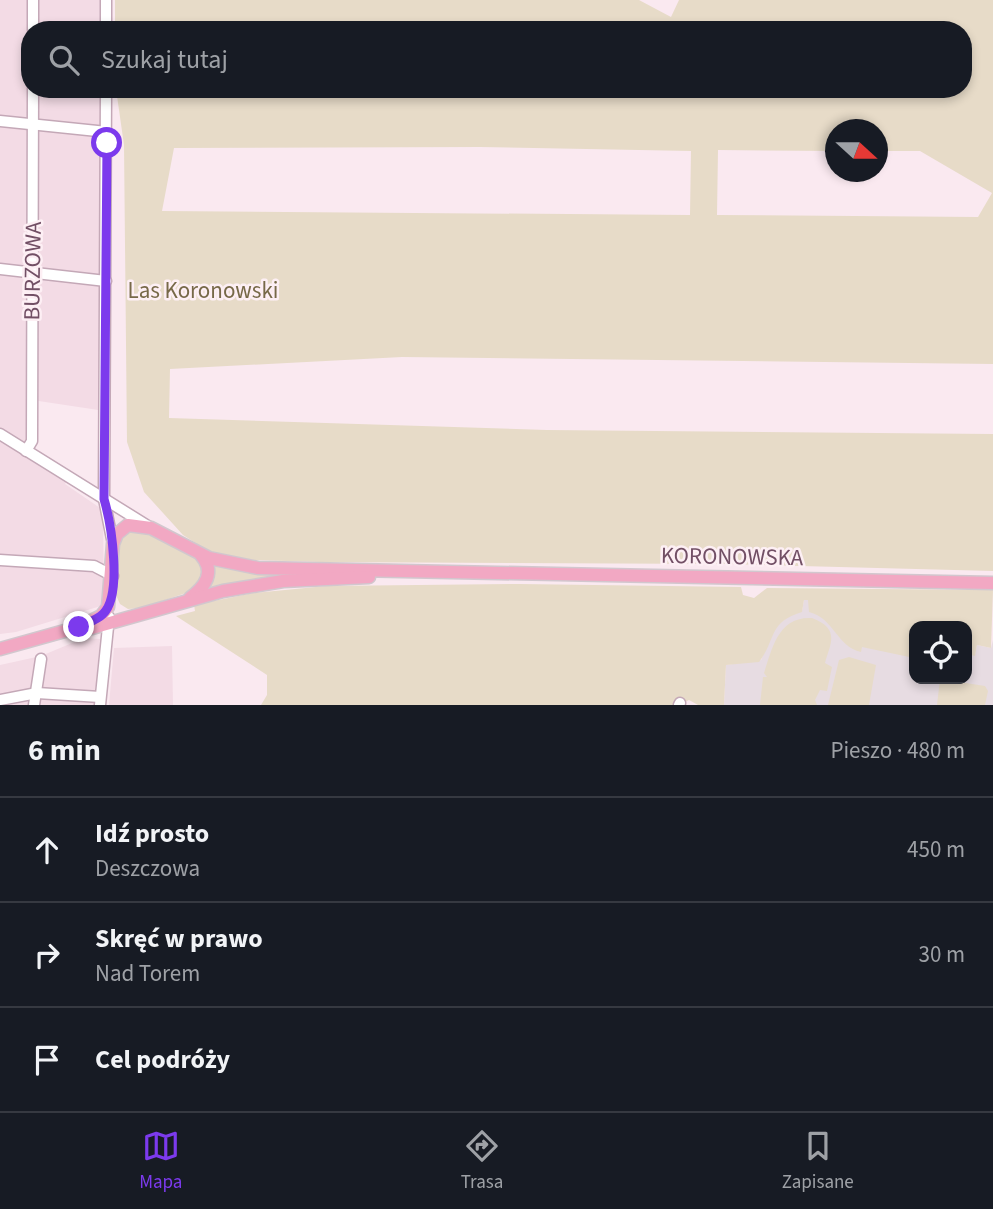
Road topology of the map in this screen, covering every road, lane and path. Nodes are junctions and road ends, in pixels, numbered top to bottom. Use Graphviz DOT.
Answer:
graph roads {
  1 [pos="33,0"];
  2 [pos="106,0"];
  3 [pos="33,21"];
  4 [pos="106,21"];
  5 [pos="33,98"];
  6 [pos="106,98"];
  7 [pos="0,121"];
  8 [pos="33,124"];
  9 [pos="107,132"];
  10 [pos="0,269"];
  11 [pos="32,273"];
  12 [pos="106,281"];
  13 [pos="0,434"];
  14 [pos="26,451"];
  15 [pos="104,499"];
  16 [pos="152,528"];
  17 [pos="113,544"];
  18 [pos="201,555"];
  19 [pos="0,560"];
  20 [pos="470,573"];
  21 [pos="113,576"];
  22 [pos="993,583"];
  23 [pos="111,596"];
  24 [pos="187,600"];
  25 [pos="130,616"];
  26 [pos="109,623"];
  27 [pos="79,627"];
  28 [pos="7,643"];
  29 [pos="0,649"];
  30 [pos="41,659"];
  31 [pos="104,666"];
  32 [pos="37,693"];
  33 [pos="0,700"];
  34 [pos="100,701"];
  35 [pos="34,705"];
  1 -- 3 [label="street"];
  2 -- 4 [label="street"];
  5 -- 8 [label="street, BURZOWA"];
  6 -- 9 [label="street"];
  7 -- 8 [label="street"];
  8 -- 9 [label="street"];
  8 -- 11 [label="street, BURZOWA"];
  9 -- 12 [label="street"];
  10 -- 11 [label="street"];
  11 -- 12 [label="street"];
  11 -- 14 [label="street, BURZOWA"];
  12 -- 15 [label="street"];
  13 -- 14 [label="street, KORONOWSKA"];
  14 -- 15 [label="street, KORONOWSKA"];
  15 -- 16 [label="street, KORONOWSKA"];
  15 -- 17 [label="street"];
  16 -- 17 [label="main road"];
  16 -- 18 [label="main road, KORONOWSKA"];
  17 -- 21 [label="main road"];
  18 -- 20 [label="main road, KORONOWSKA"];
  18 -- 24 [label="main road"];
  19 -- 21 [label="street"];
  20 -- 22 [label="main road, KORONOWSKA"];
  20 -- 24 [label="main road, KORONOWSKA"];
  21 -- 23 [label="main road"];
  23 -- 25 [label="main road"];
  23 -- 26 [label="street"];
  23 -- 27 [label="main road"];
  24 -- 25 [label="main road, KORONOWSKA"];
  25 -- 26 [label="main road, KORONOWSKA"];
  25 -- 31 [label="street"];
  26 -- 27 [label="main road, KORONOWSKA"];
  26 -- 31 [label="street"];
  27 -- 28 [label="main road"];
  28 -- 29 [label="main road"];
  30 -- 32 [label="street"];
  31 -- 34 [label="street"];
  32 -- 33 [label="street"];
  32 -- 34 [label="street"];
  32 -- 35 [label="street"];
}
